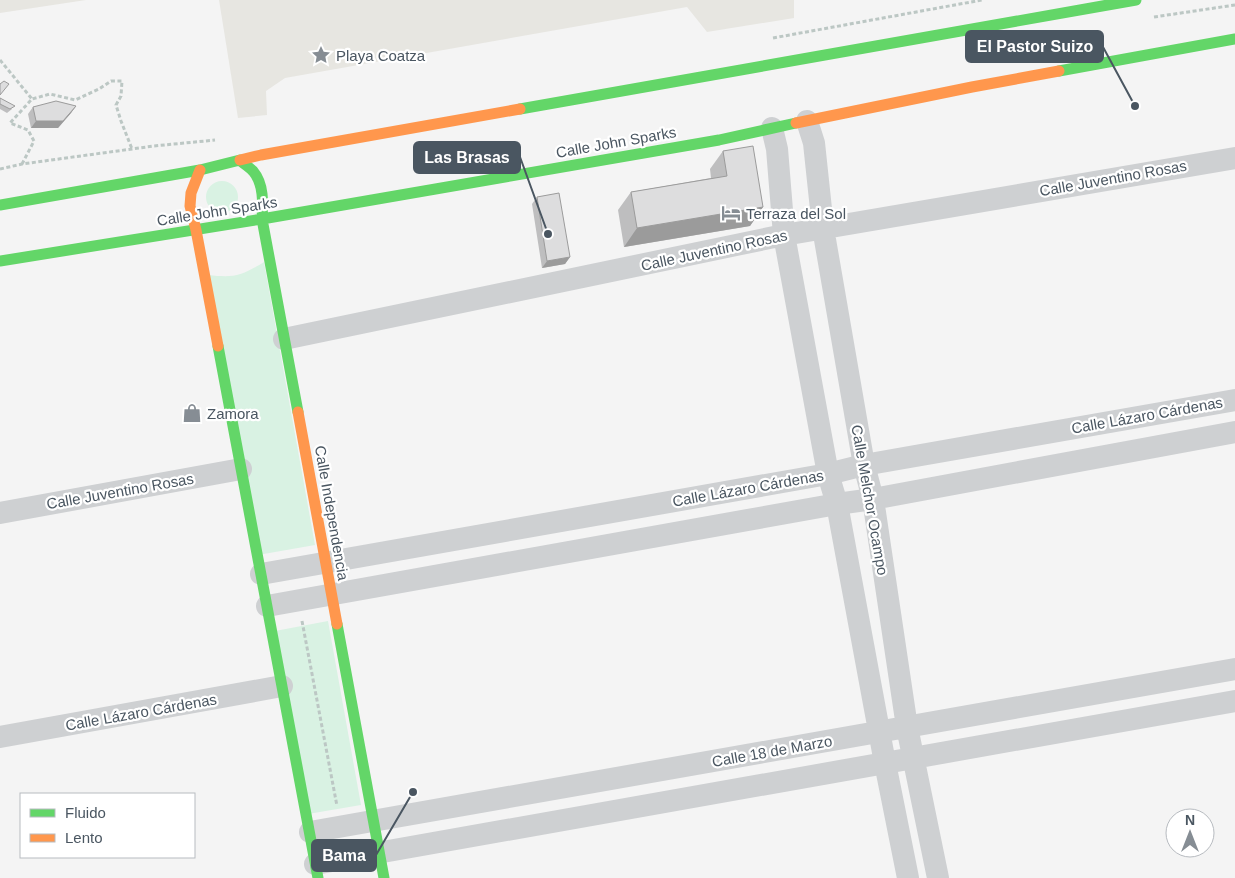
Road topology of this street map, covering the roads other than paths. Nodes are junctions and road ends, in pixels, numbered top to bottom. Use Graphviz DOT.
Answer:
graph roads {
  1 [pos="1136,0"];
  2 [pos="1235,39"];
  3 [pos="807,121"];
  4 [pos="772,128"];
  5 [pos="1235,158"];
  6 [pos="240,160"];
  7 [pos="200,170"];
  8 [pos="0,206"];
  9 [pos="262,219"];
  10 [pos="823,228"];
  11 [pos="196,230"];
  12 [pos="784,235"];
  13 [pos="0,261"];
  14 [pos="284,339"];
  15 [pos="1235,400"];
  16 [pos="1235,432"];
  17 [pos="864,465"];
  18 [pos="241,469"];
  19 [pos="828,474"];
  20 [pos="873,499"];
  21 [pos="837,504"];
  22 [pos="0,513"];
  23 [pos="326,563"];
  24 [pos="261,574"];
  25 [pos="332,595"];
  26 [pos="267,606"];
  27 [pos="1235,669"];
  28 [pos="1168,681"];
  29 [pos="282,686"];
  30 [pos="1235,701"];
  31 [pos="1174,712"];
  32 [pos="907,727"];
  33 [pos="880,732"];
  34 [pos="0,737"];
  35 [pos="912,758"];
  36 [pos="885,763"];
  37 [pos="373,821"];
  38 [pos="310,832"];
  39 [pos="379,852"];
  40 [pos="316,871"];
  41 [pos="384,878"];
  42 [pos="908,878"];
  43 [pos="938,878"];
  1 -- 6 [label="main road"];
  2 -- 3 [label="main road, Calle John Sparks"];
  3 -- 4 [label="main road, Calle John Sparks"];
  3 -- 10 [label="street, Calle Melchor Ocampo"];
  4 -- 9 [label="main road, Calle John Sparks"];
  4 -- 12 [label="street"];
  5 -- 10 [label="street, Calle Juventino Rosas"];
  6 -- 7 [label="main road"];
  6 -- 9 [label="main road, Calle Independencia"];
  7 -- 8 [label="main road"];
  7 -- 11 [label="main road"];
  9 -- 11 [label="main road, Calle John Sparks"];
  9 -- 14 [label="main road, Calle Independencia"];
  10 -- 12 [label="street, Calle Juventino Rosas"];
  10 -- 17 [label="street, Calle Melchor Ocampo"];
  11 -- 13 [label="main road, Calle John Sparks"];
  11 -- 18 [label="main road"];
  12 -- 14 [label="street, Calle Juventino Rosas"];
  12 -- 19 [label="street"];
  14 -- 23 [label="main road, Calle Independencia"];
  15 -- 17 [label="street, Calle Lázaro Cárdenas"];
  16 -- 20 [label="street, Calle Lázaro Cárdenas"];
  17 -- 19 [label="street, Calle Lázaro Cárdenas"];
  17 -- 20 [label="street, Calle Melchor Ocampo"];
  18 -- 22 [label="street, Calle Juventino Rosas"];
  18 -- 24 [label="main road"];
  19 -- 21 [label="street"];
  19 -- 23 [label="street, Calle Lázaro Cárdenas"];
  20 -- 21 [label="street, Calle Lázaro Cárdenas"];
  20 -- 32 [label="street, Calle Melchor Ocampo"];
  21 -- 25 [label="street, Calle Lázaro Cárdenas"];
  21 -- 33 [label="street"];
  23 -- 24 [label="street, Calle Lázaro Cárdenas"];
  23 -- 25 [label="main road, Calle Independencia"];
  24 -- 26 [label="main road"];
  25 -- 26 [label="street, Calle Lázaro Cárdenas"];
  25 -- 37 [label="main road, Calle Independencia"];
  26 -- 29 [label="main road"];
  27 -- 28 [label="street, Calle 18 de Marzo"];
  28 -- 31 [label="street"];
  28 -- 32 [label="street, Calle 18 de Marzo"];
  29 -- 34 [label="street, Calle Lázaro Cárdenas"];
  29 -- 38 [label="main road"];
  30 -- 31 [label="street, Calle 18 de Marzo"];
  31 -- 35 [label="street, Calle 18 de Marzo"];
  32 -- 33 [label="street, Calle 18 de Marzo"];
  32 -- 35 [label="street, Calle Melchor Ocampo"];
  33 -- 36 [label="street"];
  33 -- 37 [label="street, Calle 18 de Marzo"];
  35 -- 36 [label="street, Calle 18 de Marzo"];
  35 -- 43 [label="street, Calle Melchor Ocampo"];
  36 -- 39 [label="street, Calle 18 de Marzo"];
  36 -- 42 [label="street"];
  37 -- 38 [label="street, Calle 18 de Marzo"];
  37 -- 39 [label="main road, Calle Independencia"];
  38 -- 40 [label="main road"];
  39 -- 40 [label="street, Calle 18 de Marzo"];
  39 -- 41 [label="main road, Calle Independencia"];
}
